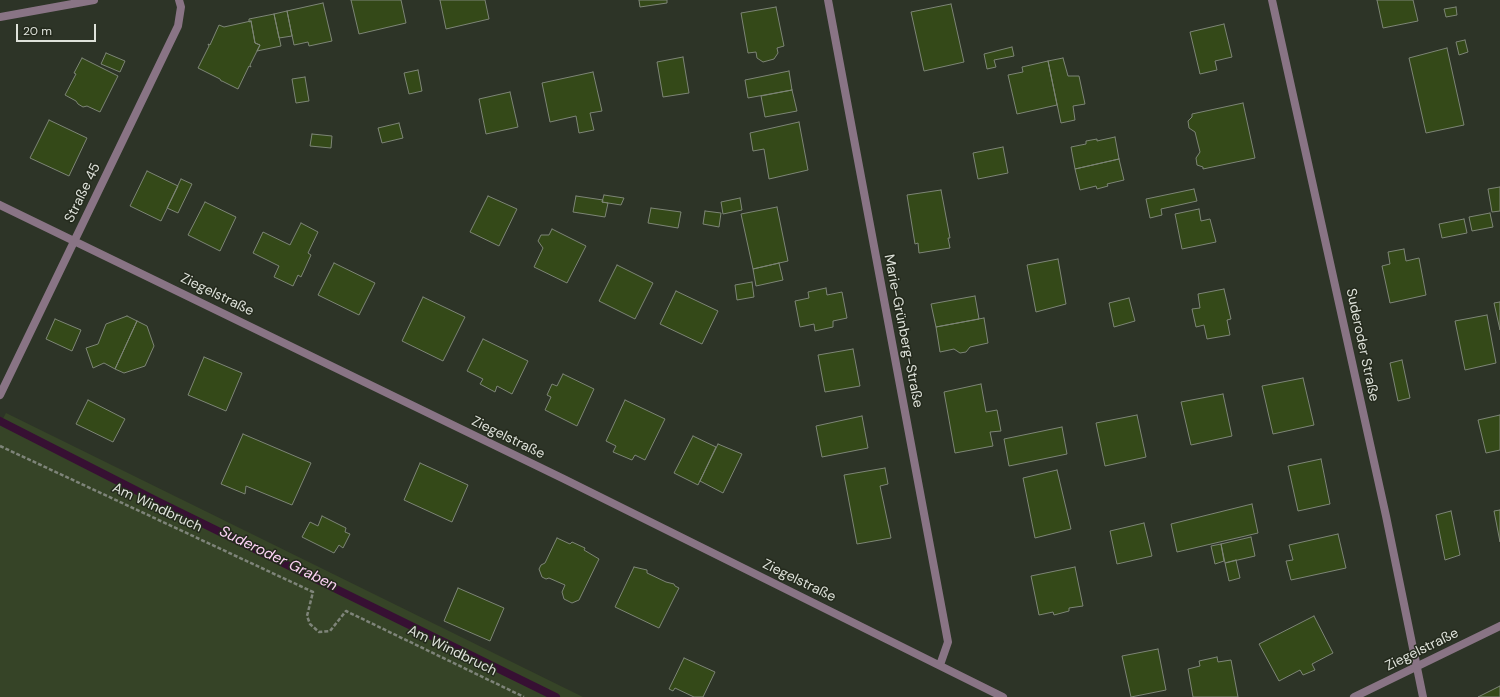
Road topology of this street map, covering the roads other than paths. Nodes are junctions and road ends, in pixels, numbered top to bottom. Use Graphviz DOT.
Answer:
graph roads {
  1 [pos="94,0"];
  2 [pos="179,0"];
  3 [pos="828,0"];
  4 [pos="1272,0"];
  5 [pos="0,16"];
  6 [pos="0,205"];
  7 [pos="74,241"];
  8 [pos="0,395"];
  9 [pos="1500,626"];
  10 [pos="940,665"];
  11 [pos="1416,667"];
  12 [pos="1002,697"];
  13 [pos="1354,697"];
  14 [pos="1423,697"];
  1 -- 5 [label="street"];
  2 -- 7 [label="street, Straße 45"];
  3 -- 10 [label="street, Marie-Grünberg-Straße"];
  4 -- 11 [label="street, Suderoder Straße"];
  6 -- 7 [label="street, Ziegelstraße"];
  7 -- 8 [label="street, Straße 45"];
  7 -- 10 [label="street, Ziegelstraße"];
  9 -- 11 [label="street, Ziegelstraße"];
  10 -- 12 [label="street, Ziegelstraße"];
  11 -- 13 [label="street, Ziegelstraße"];
  11 -- 14 [label="street, Suderoder Straße"];
}
